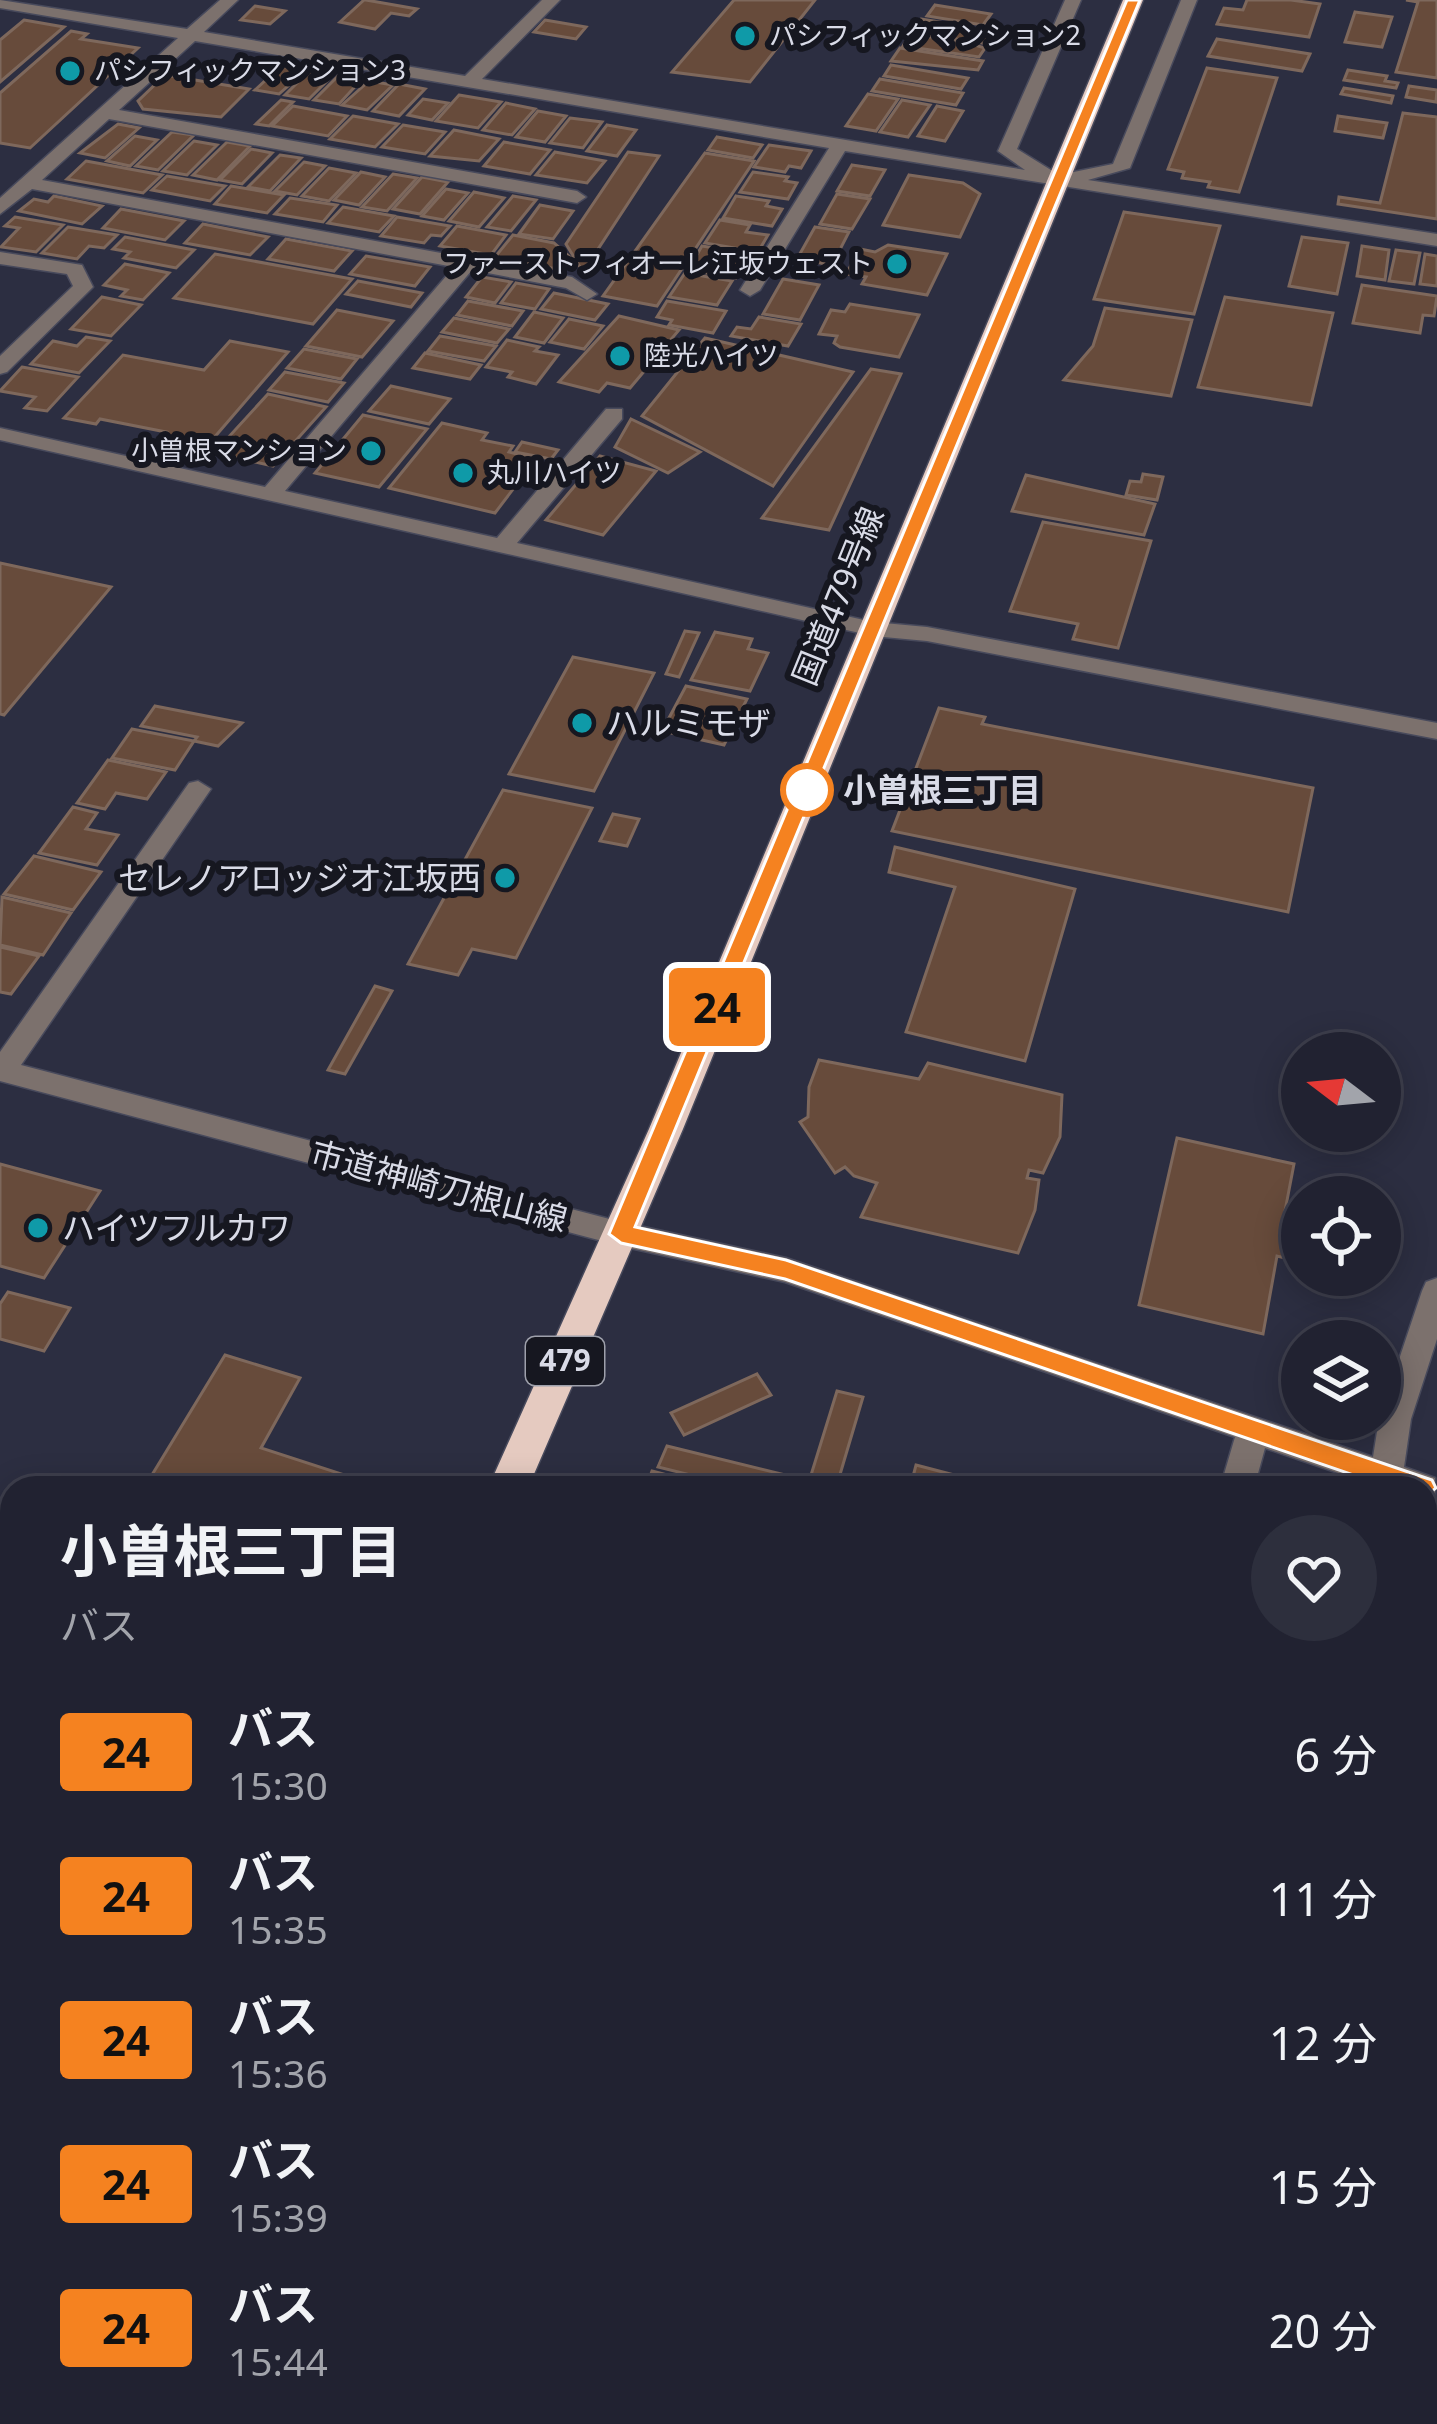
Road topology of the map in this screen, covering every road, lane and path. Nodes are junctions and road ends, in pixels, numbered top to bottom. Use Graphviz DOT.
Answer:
graph roads {
  1 [pos="230,0"];
  2 [pos="552,0"];
  3 [pos="1072,0"];
  4 [pos="1133,0"];
  5 [pos="1189,0"];
  6 [pos="0,3"];
  7 [pos="195,33"];
  8 [pos="470,81"];
  9 [pos="105,113"];
  10 [pos="840,145"];
  11 [pos="1057,181"];
  12 [pos="28,183"];
  13 [pos="577,197"];
  14 [pos="0,208"];
  15 [pos="1437,240"];
  16 [pos="0,258"];
  17 [pos="467,264"];
  18 [pos="750,290"];
  19 [pos="587,293"];
  20 [pos="0,368"];
  21 [pos="614,414"];
  22 [pos="0,434"];
  23 [pos="141,467"];
  24 [pos="121,490"];
  25 [pos="270,495"];
  26 [pos="502,546"];
  27 [pos="873,629"];
  28 [pos="1437,731"];
  29 [pos="198,789"];
  30 [pos="1,1070"];
  31 [pos="621,1234"];
  32 [pos="1437,1291"];
  33 [pos="1254,1426"];
  34 [pos="513,1476"];
  35 [pos="1241,1476"];
  36 [pos="1375,1476"];
  37 [pos="1386,1476"];
  1 -- 7 [label="street"];
  2 -- 8 [label="street"];
  3 -- 11 [label="street"];
  4 -- 11 [label="highway, 国道479号線 / 479"];
  5 -- 11 [label="street"];
  6 -- 7 [label="street"];
  7 -- 8 [label="street"];
  7 -- 9 [label="street"];
  8 -- 10 [label="street"];
  9 -- 12 [label="street"];
  9 -- 13 [label="street"];
  10 -- 11 [label="street"];
  10 -- 18 [label="street"];
  11 -- 15 [label="street"];
  11 -- 27 [label="highway, 国道479号線 / 479"];
  12 -- 14 [label="street"];
  12 -- 17 [label="street"];
  16 -- 20 [label="street"];
  17 -- 19 [label="street"];
  17 -- 25 [label="street"];
  21 -- 26 [label="street"];
  22 -- 23 [label="street"];
  23 -- 24 [label="street"];
  23 -- 25 [label="street"];
  25 -- 26 [label="street"];
  26 -- 27 [label="street"];
  27 -- 28 [label="street"];
  27 -- 31 [label="highway, 国道479号線 / 479"];
  29 -- 30 [label="street"];
  30 -- 31 [label="street, 市道神崎刀根山線"];
  31 -- 33 [label="street, 市道神崎刀根山線"];
  31 -- 34 [label="highway, 国道479号線 / 479"];
  32 -- 37 [label="street"];
  33 -- 35 [label="street"];
  33 -- 36 [label="street, 市道神崎刀根山線"];
}
